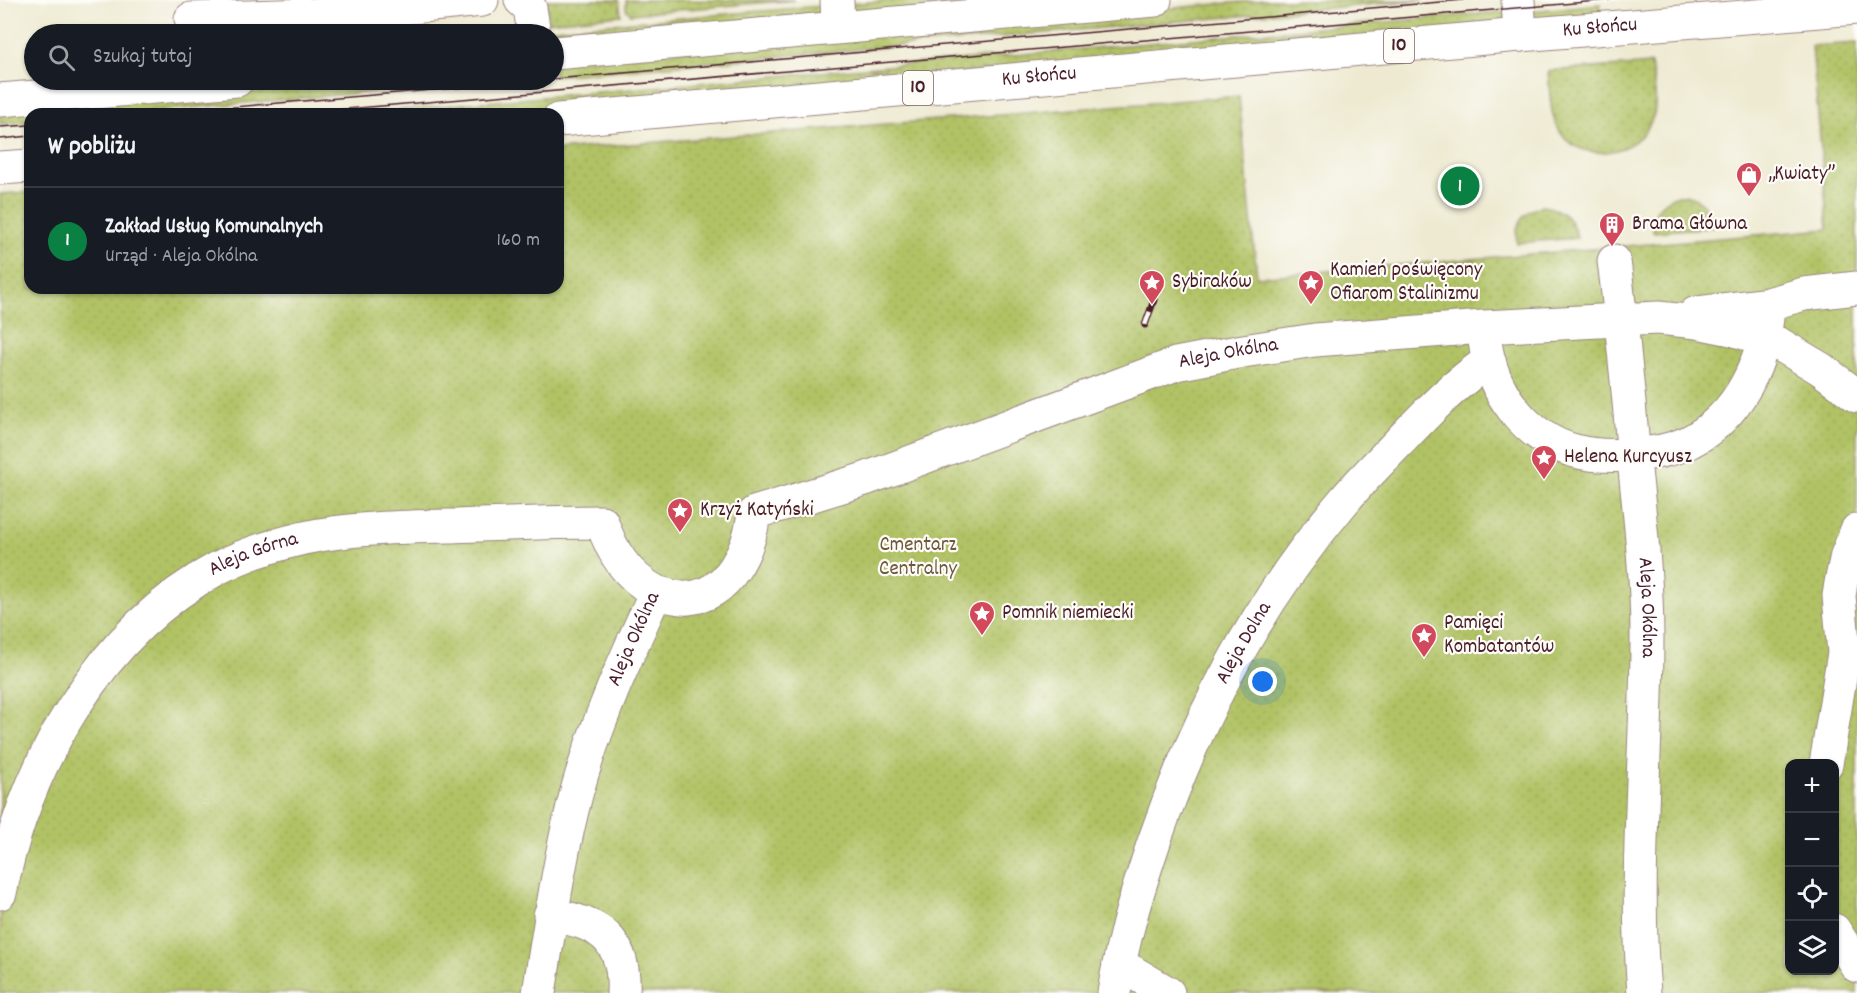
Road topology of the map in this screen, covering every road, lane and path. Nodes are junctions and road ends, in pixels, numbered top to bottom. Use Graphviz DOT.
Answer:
graph roads {
  1 [pos="480,0"];
  2 [pos="521,0"];
  3 [pos="1155,0"];
  4 [pos="1518,0"];
  5 [pos="1857,8"];
  6 [pos="837,14"];
  7 [pos="191,18"];
  8 [pos="532,24"];
  9 [pos="1520,35"];
  10 [pos="564,51"];
  11 [pos="103,90"];
  12 [pos="0,100"];
  13 [pos="564,119"];
  14 [pos="24,166"];
  15 [pos="0,168"];
  16 [pos="1614,261"];
  17 [pos="1857,288"];
  18 [pos="1768,304"];
  19 [pos="1658,318"];
  20 [pos="1622,320"];
  21 [pos="1483,327"];
  22 [pos="1765,338"];
  23 [pos="1489,361"];
  24 [pos="1857,396"];
  25 [pos="1634,455"];
  26 [pos="1857,530"];
  27 [pos="656,592"];
  28 [pos="1827,759"];
  29 [pos="0,893"];
  30 [pos="550,915"];
  31 [pos="1839,938"];
  32 [pos="1857,966"];
  33 [pos="1117,979"];
  34 [pos="538,993"];
  35 [pos="623,993"];
  36 [pos="1168,993"];
  37 [pos="1644,993"];
  1 -- 7 [label="street"];
  2 -- 8 [label="street"];
  3 -- 6 [label="street"];
  4 -- 9 [label="street"];
  5 -- 9 [label="street, Ku Słońcu / 10"];
  6 -- 10 [label="street"];
  9 -- 13 [label="street, Ku Słońcu / 10"];
  11 -- 12 [label="street"];
  14 -- 15 [label="street"];
  16 -- 20 [label="street"];
  17 -- 18 [label="street"];
  18 -- 19 [label="street"];
  18 -- 22 [label="street"];
  19 -- 20 [label="street"];
  19 -- 22 [label="street"];
  20 -- 21 [label="street, Aleja Okólna"];
  20 -- 25 [label="street, Aleja Okólna"];
  21 -- 23 [label="street"];
  21 -- 27 [label="street, Aleja Okólna"];
  22 -- 24 [label="street"];
  22 -- 25 [label="street"];
  23 -- 25 [label="street"];
  23 -- 33 [label="street, Aleja Dolna"];
  25 -- 37 [label="street, Aleja Okólna"];
  26 -- 28 [label="street"];
  27 -- 29 [label="street, Aleja Górna"];
  27 -- 30 [label="street, Aleja Okólna"];
  30 -- 34 [label="street, Aleja Okólna"];
  30 -- 35 [label="street"];
  31 -- 32 [label="street"];
  33 -- 36 [label="street"];
}
